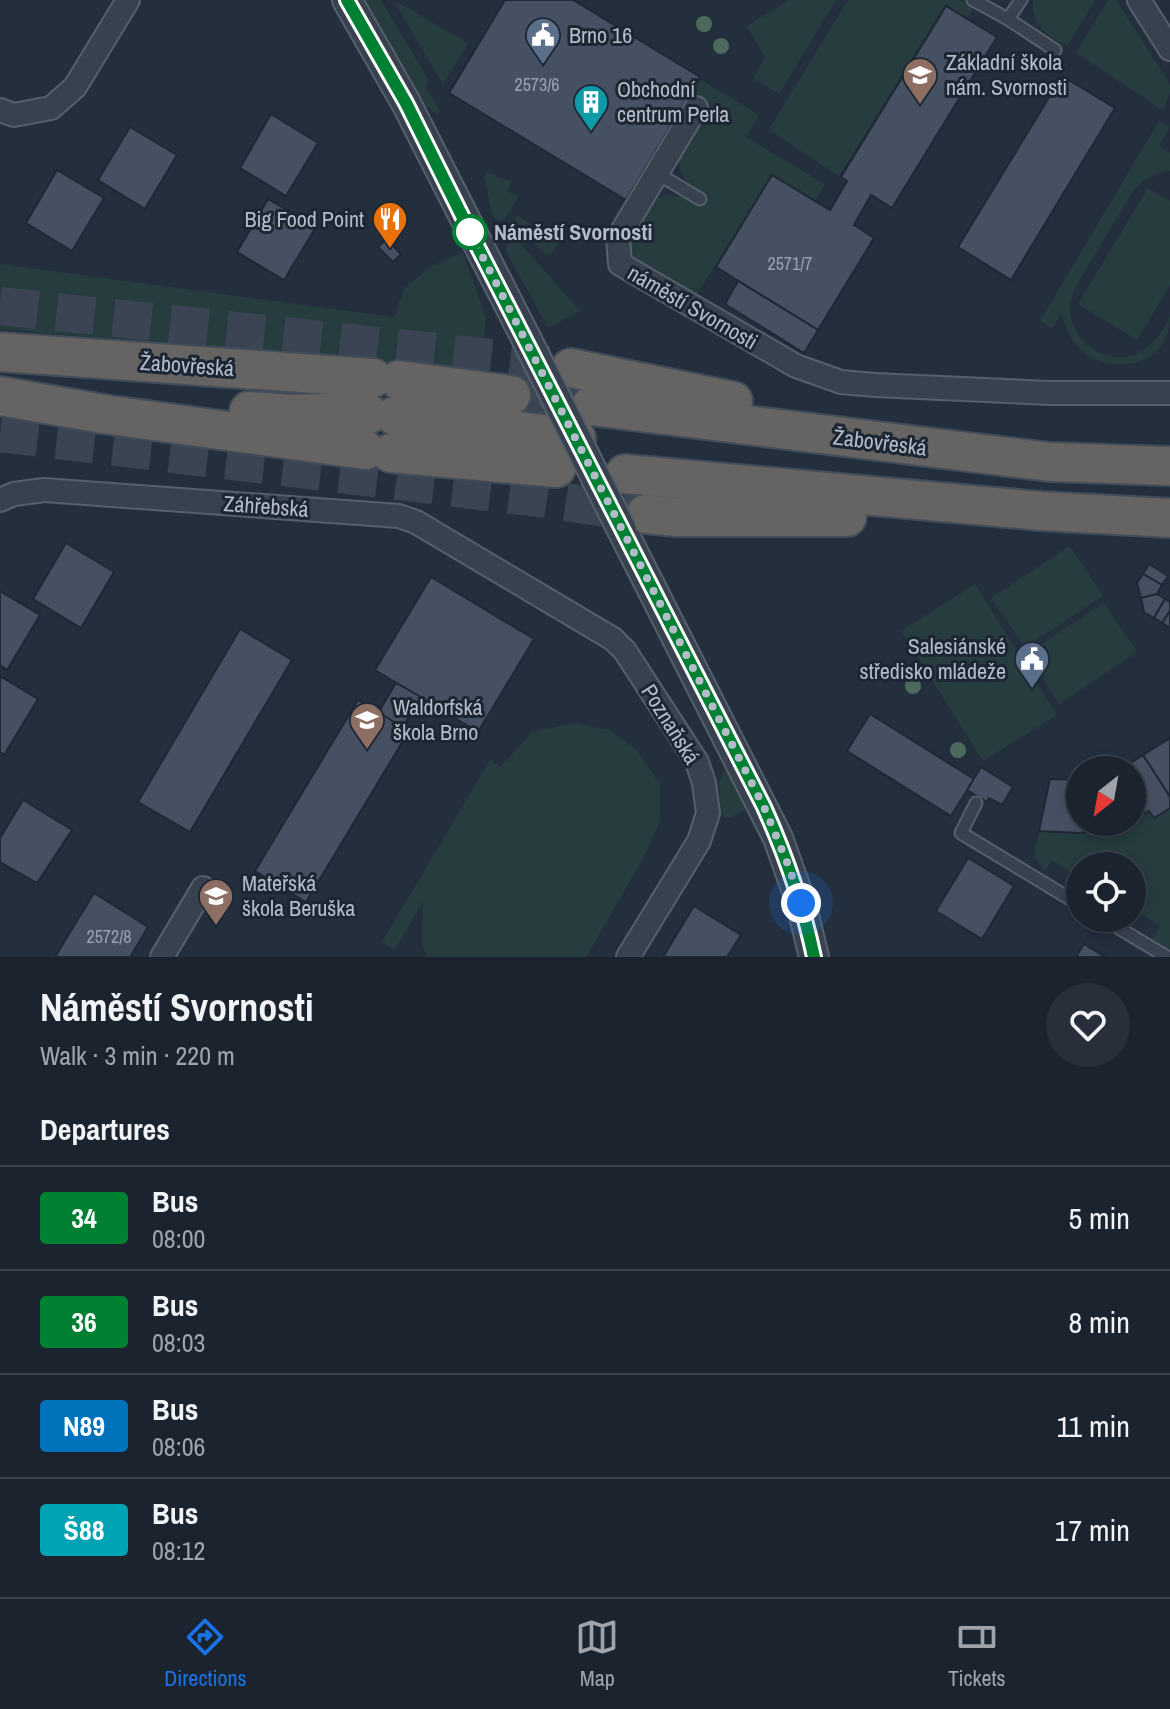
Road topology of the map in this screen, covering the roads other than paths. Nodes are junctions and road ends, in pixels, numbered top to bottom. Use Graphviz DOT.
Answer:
graph roads {
  1 [pos="128,0"];
  2 [pos="347,0"];
  3 [pos="973,0"];
  4 [pos="1021,0"];
  5 [pos="1139,0"];
  6 [pos="1008,19"];
  7 [pos="1170,49"];
  8 [pos="1055,50"];
  9 [pos="696,108"];
  10 [pos="0,110"];
  11 [pos="658,174"];
  12 [pos="700,199"];
  13 [pos="0,352"];
  14 [pos="571,368"];
  15 [pos="1170,393"];
  16 [pos="511,395"];
  17 [pos="0,396"];
  18 [pos="383,415"];
  19 [pos="574,438"];
  20 [pos="906,446"];
  21 [pos="1170,466"];
  22 [pos="625,474"];
  23 [pos="0,500"];
  24 [pos="1041,511"];
  25 [pos="1170,518"];
  26 [pos="634,522"];
  27 [pos="517,581"];
  28 [pos="976,803"];
  29 [pos="203,888"];
  30 [pos="1066,897"];
  31 [pos="1125,932"];
  32 [pos="162,957"];
  33 [pos="628,957"];
  34 [pos="814,957"];
  35 [pos="1167,957"];
  1 -- 10 [label="street"];
  2 -- 19 [label="street, bridge"];
  3 -- 6 [label="lane"];
  4 -- 6 [label="lane"];
  5 -- 7 [label="street"];
  6 -- 8 [label="lane"];
  9 -- 11 [label="street, náměstí Svornosti"];
  11 -- 12 [label="lane"];
  11 -- 15 [label="street, náměstí Svornosti"];
  13 -- 18 [label="highway"];
  14 -- 20 [label="highway"];
  16 -- 18 [label="highway"];
  17 -- 18 [label="highway"];
  18 -- 19 [label="highway, Žabovřeská"];
  19 -- 20 [label="highway, Žabovřeská"];
  19 -- 26 [label="street, bridge"];
  20 -- 21 [label="highway, Žabovřeská"];
  22 -- 24 [label="highway"];
  23 -- 27 [label="street, Záhřebská"];
  24 -- 25 [label="highway"];
  24 -- 26 [label="highway"];
  26 -- 34 [label="street"];
  27 -- 33 [label="street, Poznaňská"];
  28 -- 30 [label="lane"];
  29 -- 32 [label="street"];
  31 -- 35 [label="lane"];
}
